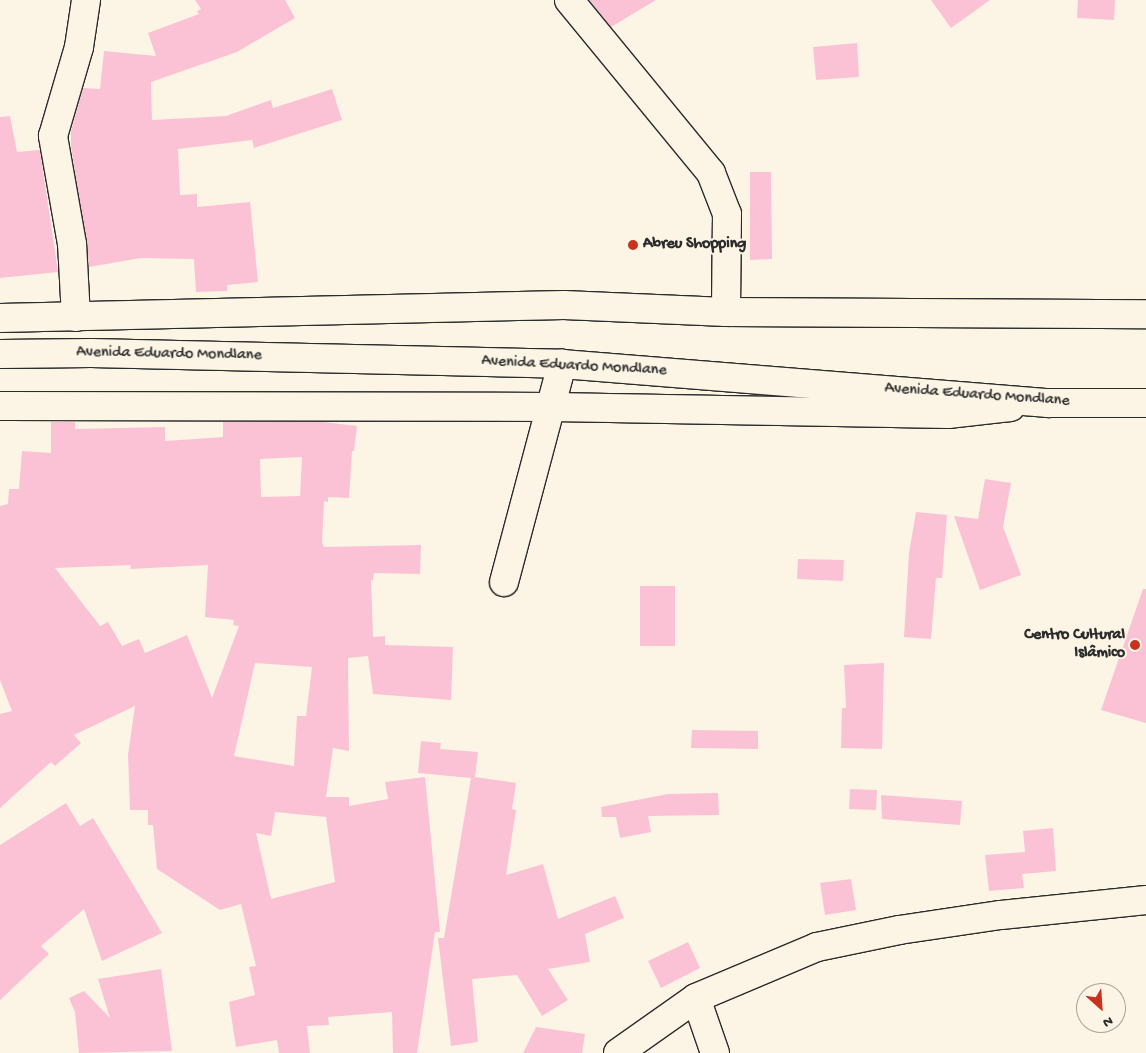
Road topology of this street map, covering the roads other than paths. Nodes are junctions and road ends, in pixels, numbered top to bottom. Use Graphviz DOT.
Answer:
graph roads {
  1 [pos="86,0"];
  2 [pos="568,0"];
  3 [pos="726,312"];
  4 [pos="1146,314"];
  5 [pos="76,317"];
  6 [pos="0,318"];
  7 [pos="0,354"];
  8 [pos="562,364"];
  9 [pos="1048,403"];
  10 [pos="1146,403"];
  11 [pos="0,406"];
  12 [pos="553,407"];
  13 [pos="504,582"];
  14 [pos="1146,900"];
  15 [pos="696,998"];
  16 [pos="618,1053"];
  17 [pos="715,1053"];
  1 -- 5 [label="street"];
  2 -- 3 [label="street"];
  3 -- 4 [label="street"];
  3 -- 5 [label="street"];
  5 -- 6 [label="street"];
  7 -- 8 [label="street, Avenida Eduardo Mondlane"];
  8 -- 9 [label="street, Avenida Eduardo Mondlane"];
  8 -- 12 [label="street"];
  9 -- 10 [label="street, Avenida Eduardo Mondlane"];
  9 -- 12 [label="street"];
  11 -- 12 [label="street"];
  12 -- 13 [label="street"];
  14 -- 15 [label="street"];
  15 -- 16 [label="street"];
  15 -- 17 [label="street"];
}
